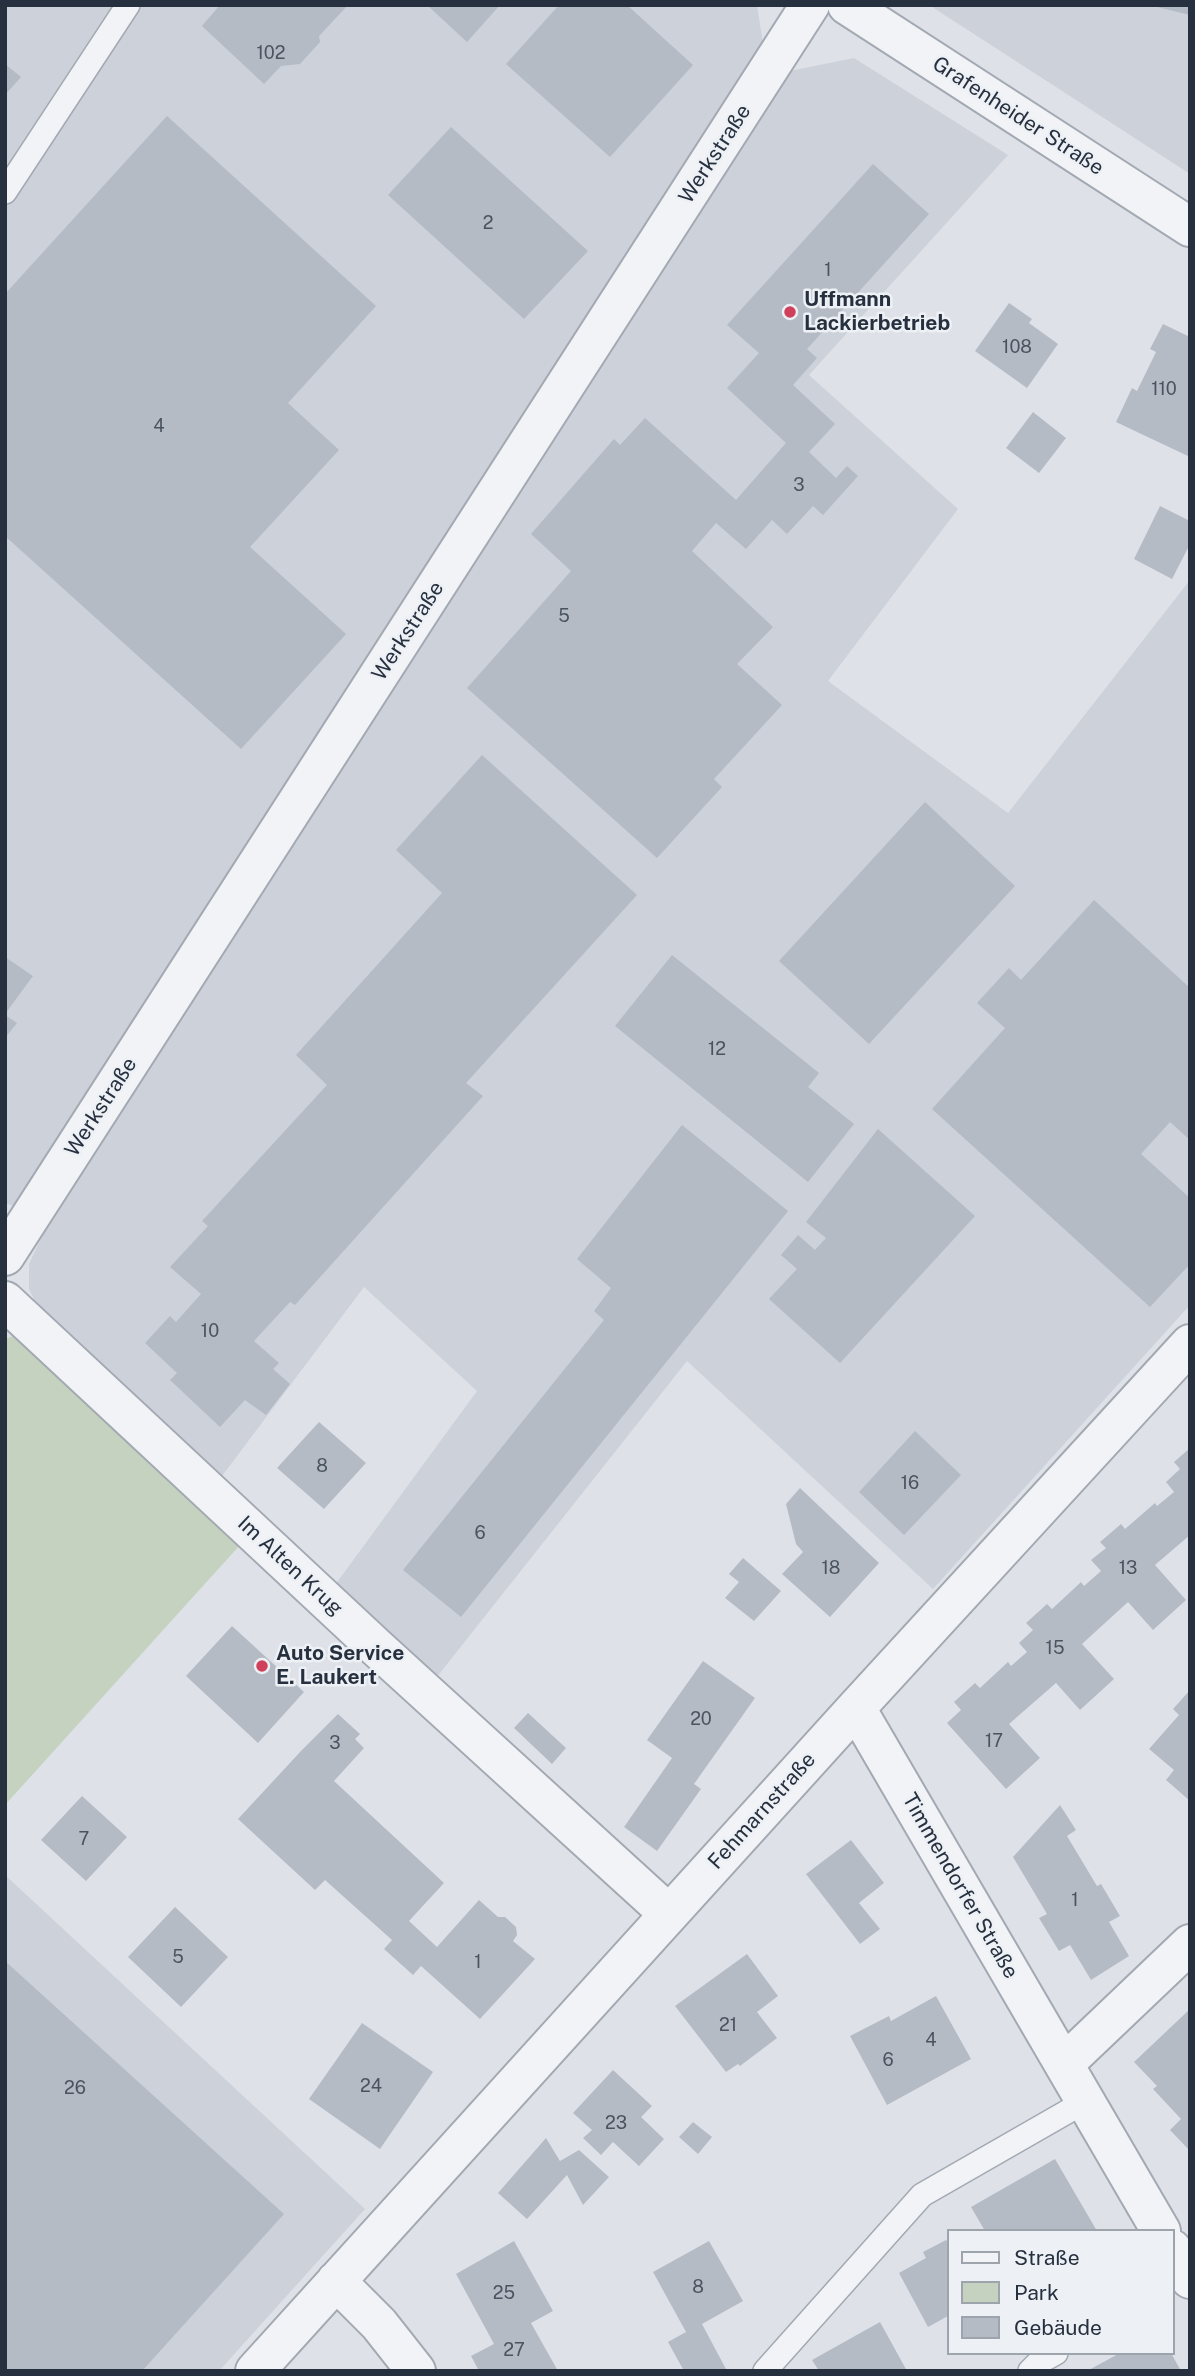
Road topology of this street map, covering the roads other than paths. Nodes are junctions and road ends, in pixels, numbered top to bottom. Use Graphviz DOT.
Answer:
graph roads {
  1 [pos="128,5"];
  2 [pos="810,5"];
  3 [pos="847,5"];
  4 [pos="5,192"];
  5 [pos="1190,227"];
  6 [pos="5,1256"];
  7 [pos="5,1301"];
  8 [pos="1190,1344"];
  9 [pos="856,1708"];
  10 [pos="669,1914"];
  11 [pos="1190,1944"];
  12 [pos="1064,2064"];
  13 [pos="1086,2102"];
  14 [pos="1160,2229"];
  15 [pos="1174,2252"];
  16 [pos="1190,2280"];
  17 [pos="336,2281"];
  18 [pos="1174,2290"];
  19 [pos="1052,2355"];
  20 [pos="255,2371"];
  21 [pos="416,2371"];
  22 [pos="765,2371"];
  23 [pos="1030,2371"];
  1 -- 4 [label="lane"];
  2 -- 6 [label="street, Werkstraße"];
  3 -- 5 [label="street, Grafenheider Straße"];
  7 -- 10 [label="street, Im Alten Krug"];
  8 -- 9 [label="street, Fehmarnstraße"];
  9 -- 10 [label="street, Fehmarnstraße"];
  9 -- 12 [label="street, Timmendorfer Straße"];
  10 -- 17 [label="street, Fehmarnstraße"];
  11 -- 12 [label="street"];
  12 -- 13 [label="street, Timmendorfer Straße"];
  13 -- 14 [label="street, Timmendorfer Straße"];
  13 -- 22 [label="lane"];
  15 -- 16 [label="street"];
  16 -- 18 [label="lane"];
  17 -- 20 [label="street, Fehmarnstraße"];
  17 -- 21 [label="street"];
  19 -- 23 [label="lane"];
}
